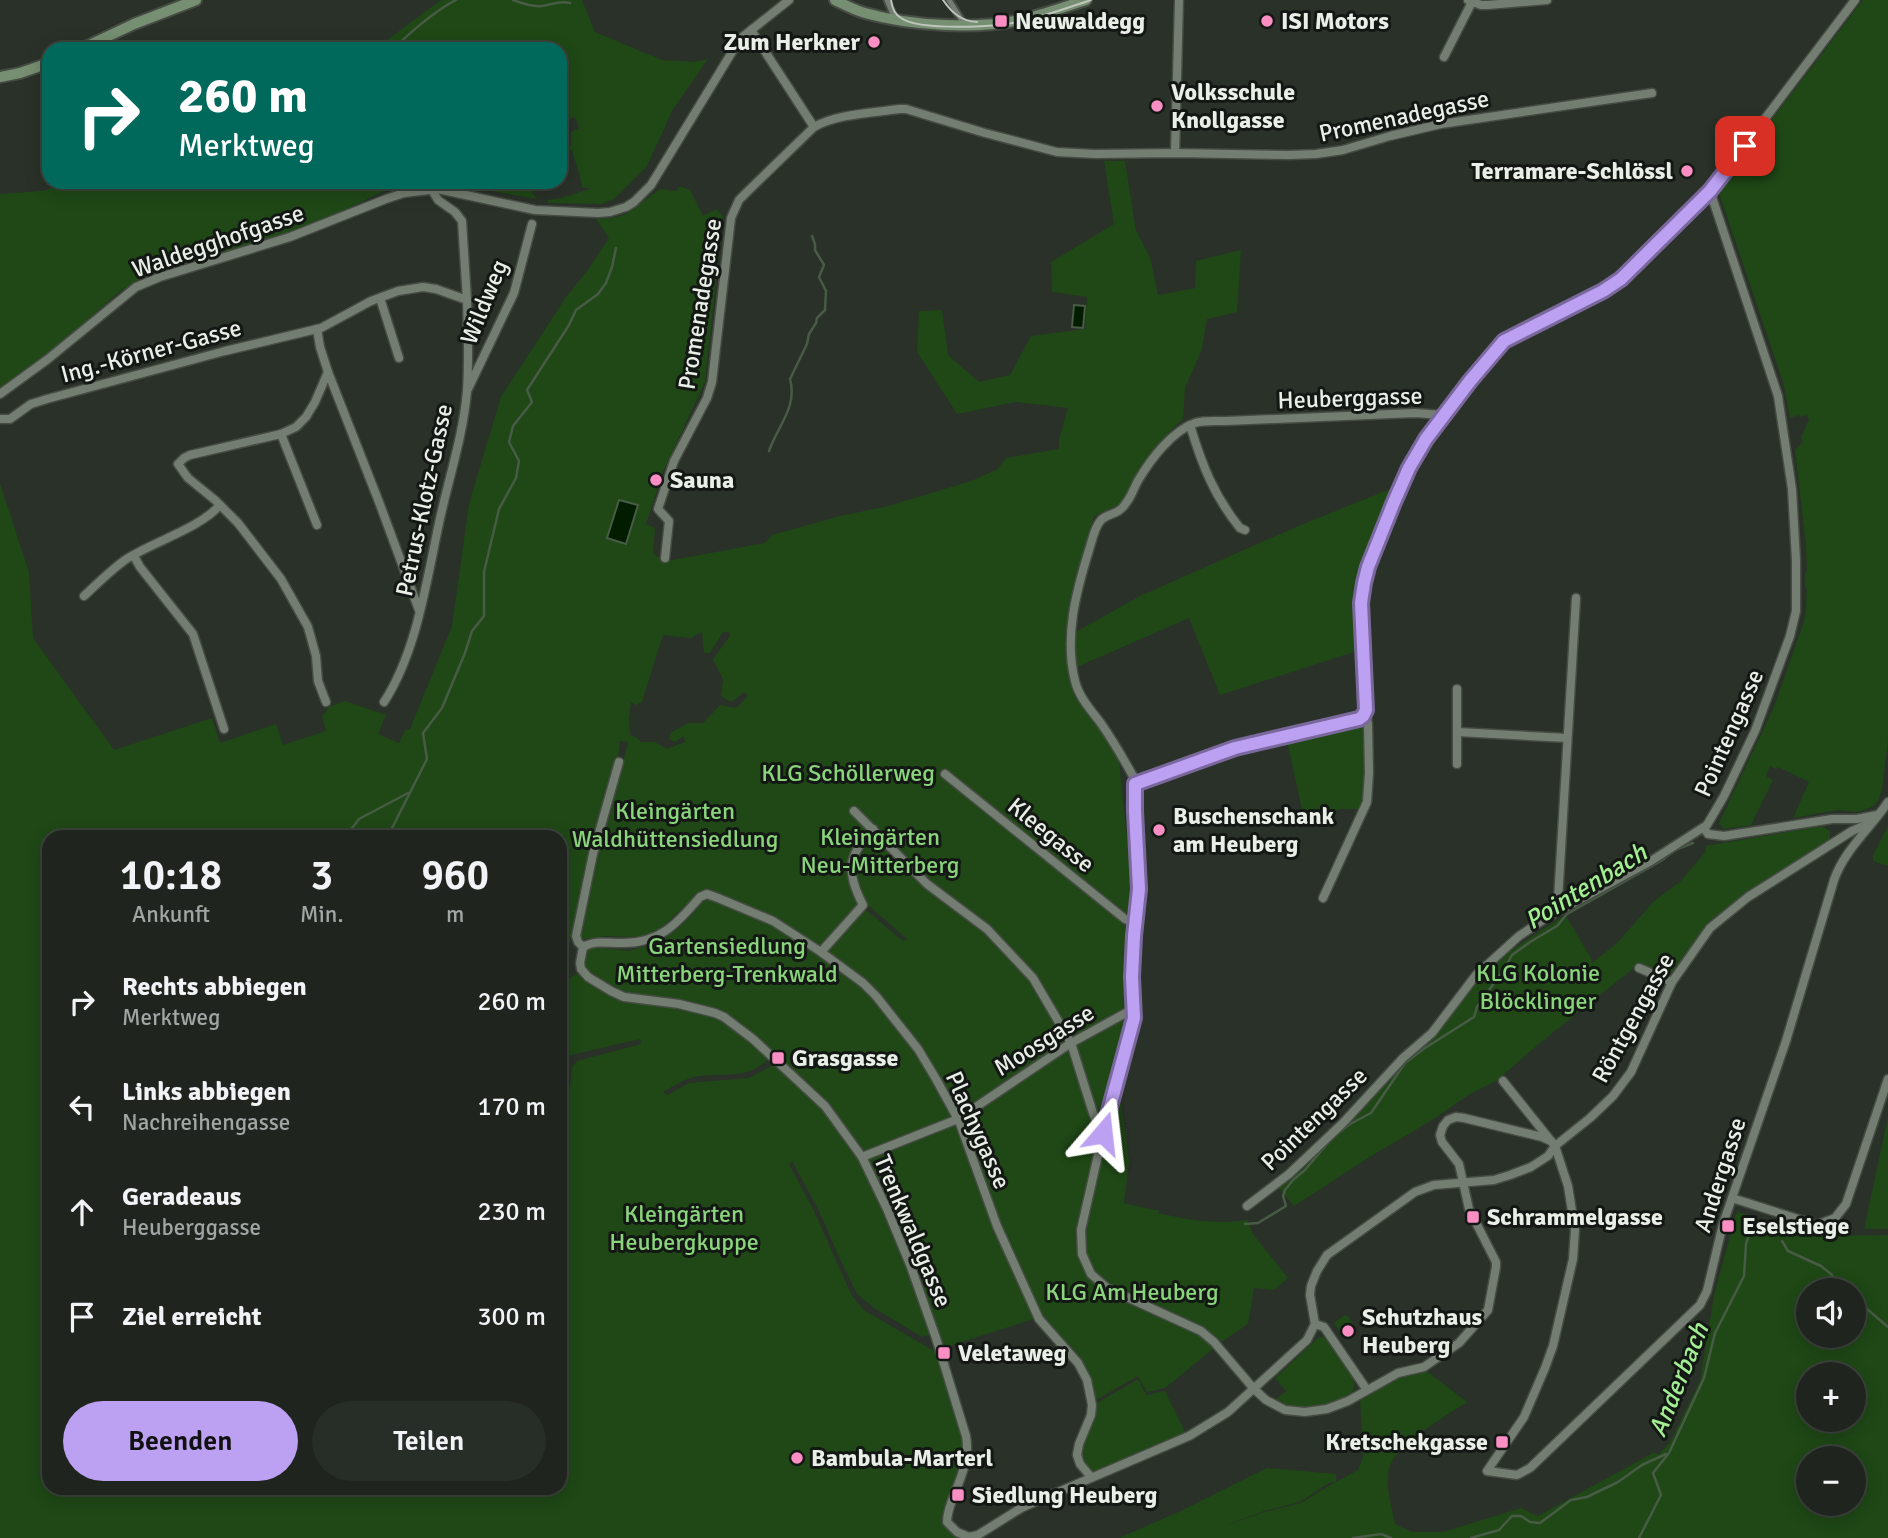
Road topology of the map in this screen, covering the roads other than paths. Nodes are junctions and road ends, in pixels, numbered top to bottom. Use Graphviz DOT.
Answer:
graph roads {
  1 [pos="196,0"];
  2 [pos="789,0"];
  3 [pos="835,0"];
  4 [pos="887,0"];
  5 [pos="949,0"];
  6 [pos="1086,0"];
  7 [pos="1179,0"];
  8 [pos="1548,0"];
  9 [pos="1855,0"];
  10 [pos="1470,1"];
  11 [pos="895,19"];
  12 [pos="964,24"];
  13 [pos="751,30"];
  14 [pos="96,42"];
  15 [pos="1444,57"];
  16 [pos="42,65"];
  17 [pos="0,77"];
  18 [pos="1652,93"];
  19 [pos="814,127"];
  20 [pos="1175,153"];
  21 [pos="432,190"];
  22 [pos="1710,191"];
  23 [pos="532,224"];
  24 [pos="380,298"];
  25 [pos="467,300"];
  26 [pos="317,329"];
  27 [pos="399,358"];
  28 [pos="328,372"];
  29 [pos="467,392"];
  30 [pos="0,394"];
  31 [pos="1443,415"];
  32 [pos="0,419"];
  33 [pos="1190,425"];
  34 [pos="281,435"];
  35 [pos="220,505"];
  36 [pos="317,525"];
  37 [pos="1245,530"];
  38 [pos="135,556"];
  39 [pos="665,558"];
  40 [pos="84,596"];
  41 [pos="1576,598"];
  42 [pos="420,612"];
  43 [pos="1457,689"];
  44 [pos="326,702"];
  45 [pos="384,702"];
  46 [pos="1366,710"];
  47 [pos="224,729"];
  48 [pos="1458,732"];
  49 [pos="1567,738"];
  50 [pos="620,762"];
  51 [pos="1457,764"];
  52 [pos="944,774"];
  53 [pos="1135,784"];
  54 [pos="1888,802"];
  55 [pos="854,811"];
  56 [pos="1878,815"];
  57 [pos="1704,828"];
  58 [pos="873,829"];
  59 [pos="1323,898"];
  60 [pos="1563,908"];
  61 [pos="1136,923"];
  62 [pos="583,947"];
  63 [pos="821,952"];
  64 [pos="1639,968"];
  65 [pos="1672,982"];
  66 [pos="1133,1009"];
  67 [pos="1071,1043"];
  68 [pos="1888,1079"];
  69 [pos="1503,1081"];
  70 [pos="958,1119"];
  71 [pos="1103,1133"];
  72 [pos="1553,1144"];
  73 [pos="862,1157"];
  74 [pos="1463,1182"];
  75 [pos="1732,1198"];
  76 [pos="1247,1206"];
  77 [pos="1315,1324"];
  78 [pos="1254,1390"];
  79 [pos="1367,1390"];
  80 [pos="1091,1477"];
  1 -- 14 [label="main road"];
  2 -- 13 [label="street, Waldegghofgasse"];
  3 -- 11 [label="main road"];
  4 -- 11 [label="street"];
  5 -- 12 [label="street"];
  6 -- 12 [label="main road"];
  7 -- 20 [label="street"];
  8 -- 10 [label="street"];
  9 -- 22 [label="street, Heuberggasse"];
  10 -- 15 [label="street"];
  11 -- 12 [label="main road"];
  13 -- 19 [label="street"];
  13 -- 21 [label="street, Waldegghofgasse"];
  16 -- 17 [label="main road"];
  18 -- 20 [label="street, Promenadegasse"];
  19 -- 20 [label="street, Promenadegasse"];
  19 -- 39 [label="street, Promenadegasse"];
  21 -- 25 [label="street, Petrus-Klotz-Gasse"];
  21 -- 30 [label="street, Waldegghofgasse"];
  22 -- 31 [label="street, Heuberggasse"];
  22 -- 57 [label="street, Pointengasse"];
  23 -- 29 [label="street, Wildweg"];
  24 -- 25 [label="street, Ing.-Körner-Gasse"];
  24 -- 26 [label="street, Ing.-Körner-Gasse"];
  24 -- 27 [label="street"];
  25 -- 29 [label="street, Petrus-Klotz-Gasse"];
  26 -- 28 [label="street"];
  26 -- 32 [label="street, Ing.-Körner-Gasse"];
  28 -- 34 [label="street"];
  28 -- 42 [label="street"];
  29 -- 42 [label="street, Petrus-Klotz-Gasse"];
  31 -- 33 [label="street, Heuberggasse"];
  31 -- 46 [label="street"];
  33 -- 37 [label="street"];
  33 -- 53 [label="street"];
  34 -- 35 [label="street"];
  34 -- 36 [label="street"];
  35 -- 38 [label="street"];
  35 -- 44 [label="street"];
  38 -- 40 [label="street"];
  38 -- 47 [label="street"];
  41 -- 49 [label="street"];
  42 -- 45 [label="street, Petrus-Klotz-Gasse"];
  43 -- 48 [label="street"];
  46 -- 53 [label="street"];
  46 -- 59 [label="street"];
  48 -- 49 [label="street"];
  48 -- 51 [label="street"];
  49 -- 60 [label="street"];
  50 -- 62 [label="street"];
  52 -- 61 [label="street, Kleegasse"];
  53 -- 61 [label="street"];
  54 -- 56 [label="street, Andergasse"];
  55 -- 58 [label="street"];
  56 -- 57 [label="street"];
  56 -- 65 [label="street, Röntgengasse"];
  56 -- 75 [label="street, Andergasse"];
  57 -- 60 [label="street, Pointengasse"];
  58 -- 63 [label="street"];
  58 -- 67 [label="street"];
  60 -- 76 [label="street, Pointengasse"];
  61 -- 66 [label="street"];
  62 -- 63 [label="street, Plachygasse"];
  62 -- 73 [label="street, Trenkwaldgasse"];
  63 -- 70 [label="street, Plachygasse"];
  64 -- 65 [label="street"];
  65 -- 72 [label="street, Röntgengasse"];
  66 -- 67 [label="street, Moosgasse"];
  66 -- 71 [label="street"];
  67 -- 70 [label="street, Moosgasse"];
  67 -- 71 [label="street"];
  68 -- 75 [label="street"];
  69 -- 72 [label="street"];
  70 -- 73 [label="street, Moosgasse"];
  70 -- 80 [label="street, Plachygasse"];
  71 -- 78 [label="street"];
  72 -- 74 [label="street, Röntgengasse"];
  72 -- 74 [label="street"];
  72 -- 75 [label="street, Andergasse"];
  73 -- 80 [label="street, Trenkwaldgasse"];
  74 -- 77 [label="street, Röntgengasse"];
  74 -- 79 [label="street"];
  77 -- 78 [label="street"];
  77 -- 79 [label="street"];
  78 -- 79 [label="street"];
  78 -- 80 [label="street"];
}
